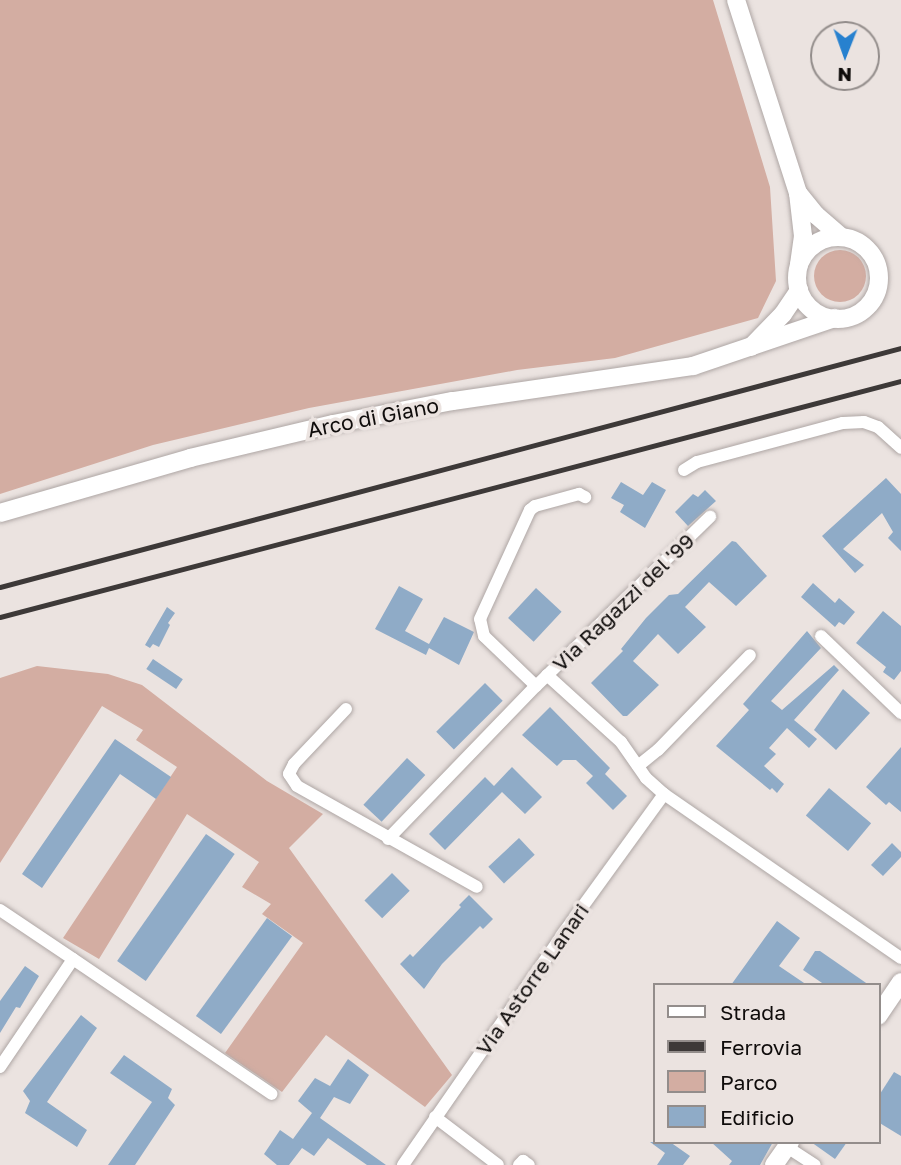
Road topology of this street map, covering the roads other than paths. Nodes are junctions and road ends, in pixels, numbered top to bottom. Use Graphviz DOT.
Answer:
graph roads {
  1 [pos="736,0"];
  2 [pos="798,193"];
  3 [pos="841,237"];
  4 [pos="799,265"];
  5 [pos="799,290"];
  6 [pos="835,318"];
  7 [pos="751,347"];
  8 [pos="901,448"];
  9 [pos="684,470"];
  10 [pos="585,497"];
  11 [pos="0,513"];
  12 [pos="710,517"];
  13 [pos="821,636"];
  14 [pos="750,655"];
  15 [pos="547,675"];
  16 [pos="536,686"];
  17 [pos="346,709"];
  18 [pos="901,713"];
  19 [pos="638,766"];
  20 [pos="664,794"];
  21 [pos="388,839"];
  22 [pos="477,887"];
  23 [pos="0,910"];
  24 [pos="901,958"];
  25 [pos="73,959"];
  26 [pos="900,986"];
  27 [pos="880,1013"];
  28 [pos="0,1067"];
  29 [pos="272,1094"];
  30 [pos="435,1117"];
  31 [pos="788,1144"];
  32 [pos="403,1165"];
  33 [pos="498,1165"];
  34 [pos="519,1165"];
  35 [pos="528,1165"];
  36 [pos="774,1165"];
  37 [pos="814,1165"];
  1 -- 2 [label="main road"];
  2 -- 3 [label="main road"];
  2 -- 4 [label="main road"];
  3 -- 4 [label="main road"];
  3 -- 6 [label="main road"];
  4 -- 5 [label="main road"];
  5 -- 6 [label="main road"];
  5 -- 7 [label="main road, Arco di Giano"];
  6 -- 7 [label="main road, Arco di Giano"];
  7 -- 11 [label="main road, Arco di Giano"];
  8 -- 9 [label="street"];
  10 -- 16 [label="street, Via Ragazzi del '99"];
  12 -- 15 [label="street, Via Ragazzi del '99"];
  13 -- 18 [label="street"];
  14 -- 19 [label="street"];
  15 -- 16 [label="street, Via Ragazzi del '99"];
  15 -- 19 [label="street"];
  16 -- 21 [label="street, Via Ragazzi del '99"];
  17 -- 21 [label="street"];
  19 -- 20 [label="street"];
  20 -- 24 [label="street"];
  20 -- 30 [label="street, Via Astorre Lanari"];
  21 -- 22 [label="street"];
  23 -- 25 [label="street"];
  25 -- 28 [label="street"];
  25 -- 29 [label="street"];
  26 -- 27 [label="main road"];
  30 -- 32 [label="street, Via Astorre Lanari"];
  30 -- 33 [label="street"];
  31 -- 36 [label="main road"];
  31 -- 37 [label="street"];
  34 -- 35 [label="street"];
}
